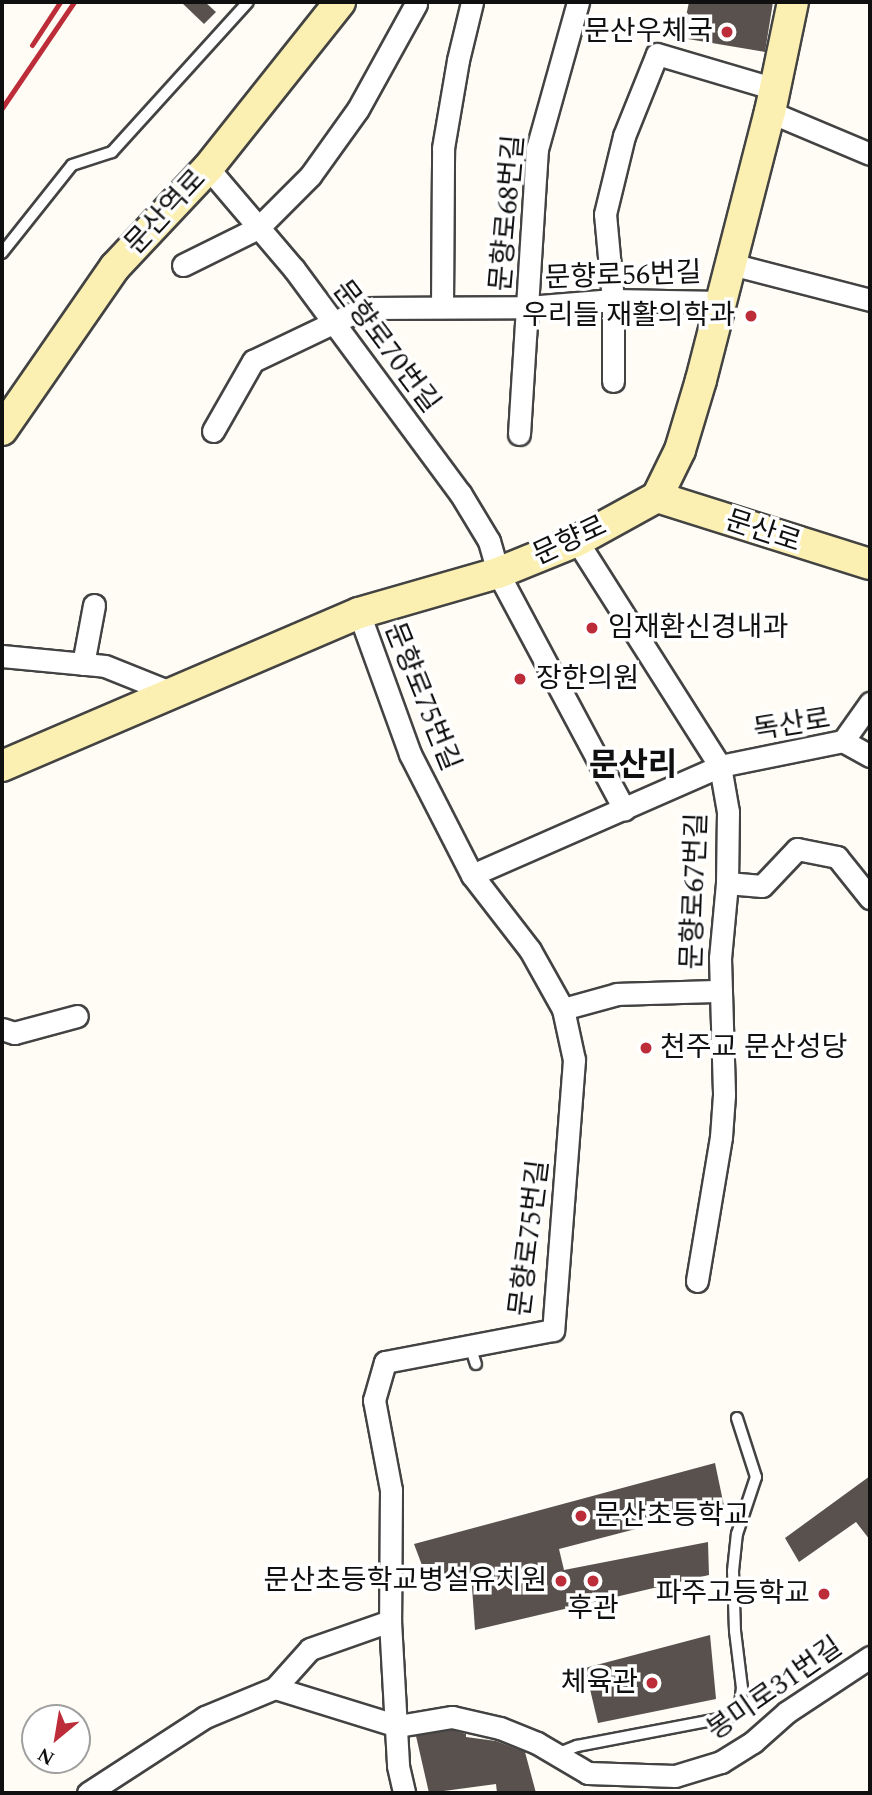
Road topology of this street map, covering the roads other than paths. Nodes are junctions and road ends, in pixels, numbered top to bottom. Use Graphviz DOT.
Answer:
graph roads {
  1 [pos="248,2"];
  2 [pos="340,2"];
  3 [pos="472,2"];
  4 [pos="578,2"];
  5 [pos="793,2"];
  6 [pos="416,4"];
  7 [pos="772,100"];
  8 [pos="870,154"];
  9 [pos="208,168"];
  10 [pos="258,228"];
  11 [pos="2,253"];
  12 [pos="731,264"];
  13 [pos="183,265"];
  14 [pos="613,300"];
  15 [pos="870,300"];
  16 [pos="721,302"];
  17 [pos="442,307"];
  18 [pos="528,307"];
  19 [pos="332,322"];
  20 [pos="613,381"];
  21 [pos="2,430"];
  22 [pos="213,431"];
  23 [pos="519,434"];
  24 [pos="657,497"];
  25 [pos="577,541"];
  26 [pos="870,564"];
  27 [pos="498,573"];
  28 [pos="94,605"];
  29 [pos="359,614"];
  30 [pos="2,656"];
  31 [pos="83,664"];
  32 [pos="172,693"];
  33 [pos="870,704"];
  34 [pos="842,741"];
  35 [pos="870,756"];
  36 [pos="2,766"];
  37 [pos="720,766"];
  38 [pos="624,808"];
  39 [pos="472,875"];
  40 [pos="727,883"];
  41 [pos="870,898"];
  42 [pos="721,991"];
  43 [pos="563,1009"];
  44 [pos="78,1016"];
  45 [pos="2,1029"];
  46 [pos="697,1281"];
  47 [pos="737,1418"];
  48 [pos="390,1621"];
  49 [pos="870,1657"];
  50 [pos="275,1688"];
  51 [pos="397,1726"];
  52 [pos="557,1754"];
  53 [pos="89,1793"];
  54 [pos="404,1793"];
  1 -- 11 [label="lane"];
  2 -- 9 [label="street, 문산역로"];
  3 -- 17 [label="street"];
  4 -- 18 [label="street, 문향로68번길"];
  5 -- 7 [label="street"];
  6 -- 10 [label="street"];
  7 -- 8 [label="street"];
  7 -- 12 [label="street"];
  7 -- 14 [label="street"];
  9 -- 10 [label="street, 문향로70번길"];
  9 -- 21 [label="street, 문산역로"];
  10 -- 13 [label="street"];
  10 -- 19 [label="street, 문향로70번길"];
  12 -- 15 [label="street"];
  12 -- 16 [label="street"];
  14 -- 16 [label="street, 문향로56번길"];
  14 -- 18 [label="street, 문향로56번길"];
  14 -- 20 [label="street"];
  16 -- 24 [label="street"];
  17 -- 18 [label="street, 문향로56번길"];
  17 -- 19 [label="street, 문향로56번길"];
  18 -- 23 [label="street, 문향로68번길"];
  19 -- 22 [label="street, 문향로56번길"];
  19 -- 27 [label="street, 문향로70번길"];
  24 -- 25 [label="street, 문향로"];
  24 -- 26 [label="street, 문산로"];
  25 -- 27 [label="street, 문향로"];
  25 -- 37 [label="street, 문향로67번길"];
  27 -- 29 [label="street, 문향로"];
  27 -- 38 [label="street, 문향로70번길"];
  28 -- 31 [label="street"];
  29 -- 32 [label="street, 문향로"];
  29 -- 39 [label="street, 문향로75번길"];
  30 -- 31 [label="street"];
  31 -- 32 [label="street"];
  32 -- 36 [label="street, 문향로"];
  33 -- 34 [label="street"];
  34 -- 35 [label="street, 독산로"];
  34 -- 37 [label="street, 독산로"];
  37 -- 38 [label="street"];
  37 -- 40 [label="street, 문향로67번길"];
  38 -- 39 [label="street"];
  39 -- 43 [label="street, 문향로75번길"];
  40 -- 41 [label="street"];
  40 -- 42 [label="street, 문향로67번길"];
  42 -- 43 [label="street, 문향로67번길"];
  42 -- 46 [label="street, 문향로67번길"];
  43 -- 48 [label="street, 문향로75번길"];
  44 -- 45 [label="street"];
  47 -- 52 [label="lane"];
  48 -- 50 [label="street"];
  48 -- 51 [label="street, 문향로75번길"];
  49 -- 52 [label="street, 봉미로31번길"];
  50 -- 51 [label="street, 봉미로31번길"];
  50 -- 53 [label="street"];
  51 -- 52 [label="street, 봉미로31번길"];
  51 -- 54 [label="street, 문향로75번길"];
}
